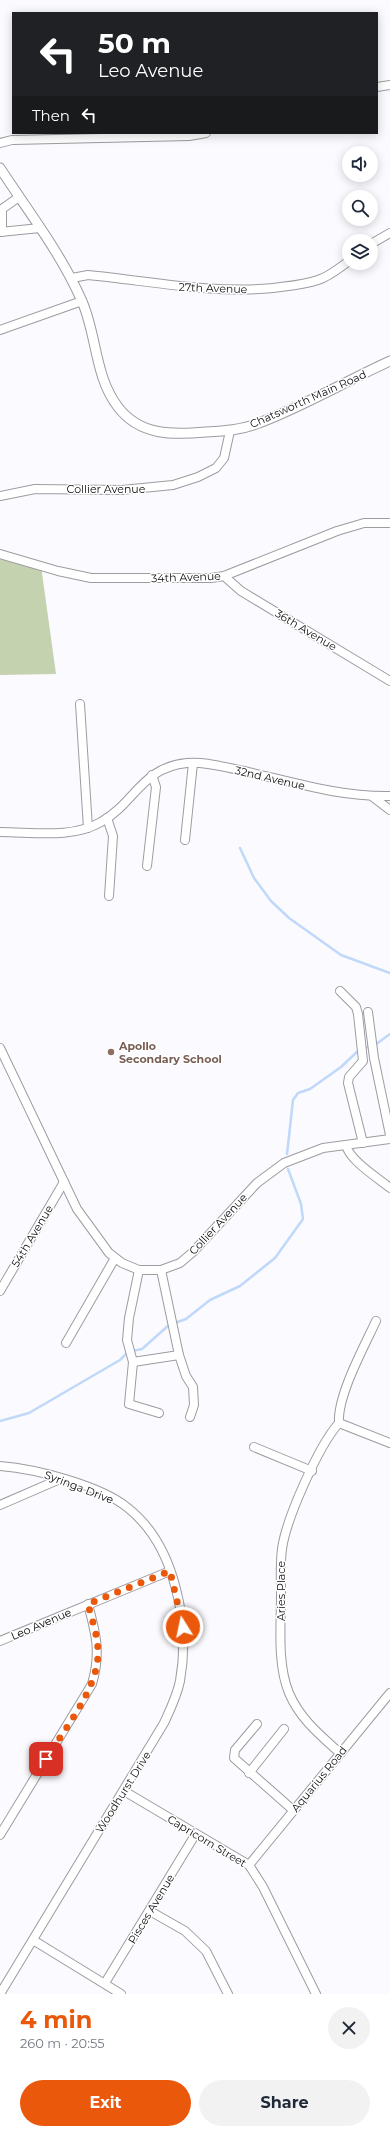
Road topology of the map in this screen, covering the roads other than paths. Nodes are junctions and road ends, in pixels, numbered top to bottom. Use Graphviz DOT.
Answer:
graph roads {
  1 [pos="390,85"];
  2 [pos="378,87"];
  3 [pos="200,134"];
  4 [pos="0,143"];
  5 [pos="0,168"];
  6 [pos="19,197"];
  7 [pos="40,228"];
  8 [pos="1,232"];
  9 [pos="390,233"];
  10 [pos="378,240"];
  11 [pos="342,266"];
  12 [pos="72,278"];
  13 [pos="82,301"];
  14 [pos="0,330"];
  15 [pos="390,361"];
  16 [pos="230,431"];
  17 [pos="0,496"];
  18 [pos="390,523"];
  19 [pos="0,554"];
  20 [pos="224,576"];
  21 [pos="390,681"];
  22 [pos="80,704"];
  23 [pos="193,763"];
  24 [pos="152,775"];
  25 [pos="390,796"];
  26 [pos="373,797"];
  27 [pos="390,810"];
  28 [pos="107,818"];
  29 [pos="88,828"];
  30 [pos="0,832"];
  31 [pos="185,840"];
  32 [pos="147,866"];
  33 [pos="109,896"];
  34 [pos="340,991"];
  35 [pos="368,1012"];
  36 [pos="0,1048"];
  37 [pos="390,1135"];
  38 [pos="390,1139"];
  39 [pos="363,1143"];
  40 [pos="346,1145"];
  41 [pos="64,1182"];
  42 [pos="390,1188"];
  43 [pos="115,1258"];
  44 [pos="139,1270"];
  45 [pos="161,1270"];
  46 [pos="3,1280"];
  47 [pos="0,1291"];
  48 [pos="376,1321"];
  49 [pos="66,1343"];
  50 [pos="180,1355"];
  51 [pos="133,1362"];
  52 [pos="159,1412"];
  53 [pos="190,1417"];
  54 [pos="339,1423"];
  55 [pos="390,1443"];
  56 [pos="254,1447"];
  57 [pos="0,1466"];
  58 [pos="312,1471"];
  59 [pos="60,1479"];
  60 [pos="0,1505"];
  61 [pos="170,1571"];
  62 [pos="88,1604"];
  63 [pos="0,1641"];
  64 [pos="389,1695"];
  65 [pos="257,1724"];
  66 [pos="284,1729"];
  67 [pos="340,1753"];
  68 [pos="249,1773"];
  69 [pos="124,1791"];
  70 [pos="293,1810"];
  71 [pos="196,1835"];
  72 [pos="0,1836"];
  73 [pos="249,1865"];
  74 [pos="150,1910"];
  75 [pos="33,1940"];
  76 [pos="105,1983"];
  77 [pos="0,1994"];
  78 [pos="121,1994"];
  79 [pos="228,1994"];
  80 [pos="316,1994"];
  1 -- 2 [label="street"];
  3 -- 4 [label="street"];
  5 -- 6 [label="street, Chatsworth Main Road"];
  6 -- 7 [label="street, Chatsworth Main Road"];
  6 -- 8 [label="street"];
  7 -- 8 [label="street"];
  7 -- 12 [label="street, Chatsworth Main Road"];
  9 -- 10 [label="street"];
  11 -- 12 [label="street, 27th Avenue"];
  12 -- 13 [label="street, Chatsworth Main Road"];
  13 -- 14 [label="street"];
  13 -- 16 [label="street, Chatsworth Main Road"];
  15 -- 16 [label="street, Chatsworth Main Road"];
  16 -- 17 [label="street, Collier Avenue"];
  18 -- 20 [label="street, 34th Avenue"];
  19 -- 20 [label="street, 34th Avenue"];
  20 -- 21 [label="street, 36th Avenue"];
  22 -- 29 [label="street"];
  23 -- 24 [label="street, 32nd Avenue"];
  23 -- 26 [label="street, 32nd Avenue"];
  23 -- 31 [label="street"];
  24 -- 28 [label="street, 32nd Avenue"];
  24 -- 32 [label="street"];
  25 -- 26 [label="street, 32nd Avenue"];
  26 -- 27 [label="street"];
  28 -- 29 [label="street, 32nd Avenue"];
  28 -- 33 [label="street"];
  29 -- 30 [label="street, 32nd Avenue"];
  34 -- 39 [label="street"];
  35 -- 37 [label="street"];
  36 -- 41 [label="street, Collier Avenue"];
  38 -- 39 [label="street, Collier Avenue"];
  39 -- 40 [label="street, Collier Avenue"];
  40 -- 42 [label="street"];
  40 -- 45 [label="street, Collier Avenue"];
  41 -- 43 [label="street, Collier Avenue"];
  41 -- 46 [label="street, 54th Avenue"];
  43 -- 44 [label="street, Collier Avenue"];
  43 -- 49 [label="street"];
  44 -- 45 [label="street, Collier Avenue"];
  44 -- 51 [label="street"];
  45 -- 50 [label="street"];
  46 -- 47 [label="street, 54th Avenue"];
  48 -- 54 [label="street"];
  50 -- 51 [label="street"];
  50 -- 53 [label="street"];
  51 -- 52 [label="street"];
  54 -- 55 [label="street"];
  54 -- 58 [label="street, Aries Place"];
  56 -- 58 [label="street"];
  57 -- 59 [label="street, Syringa Drive"];
  58 -- 67 [label="street, Aries Place"];
  59 -- 60 [label="street"];
  59 -- 61 [label="street, Syringa Drive"];
  61 -- 62 [label="street, Leo Avenue"];
  61 -- 69 [label="street, Woodhurst Drive"];
  62 -- 63 [label="street, Leo Avenue"];
  62 -- 72 [label="street"];
  64 -- 67 [label="street, Aquarius Road"];
  65 -- 68 [label="street"];
  66 -- 68 [label="street"];
  67 -- 70 [label="street, Aquarius Road"];
  68 -- 70 [label="street"];
  69 -- 71 [label="street, Capricorn Street"];
  69 -- 75 [label="street, Woodhurst Drive"];
  70 -- 73 [label="street, Aquarius Road"];
  71 -- 73 [label="street, Capricorn Street"];
  71 -- 74 [label="street, Pisces Avenue"];
  73 -- 80 [label="street, Capricorn Street"];
  74 -- 76 [label="street, Pisces Avenue"];
  74 -- 79 [label="street"];
  75 -- 76 [label="street"];
  75 -- 77 [label="street, Woodhurst Drive"];
  76 -- 78 [label="street"];
}
